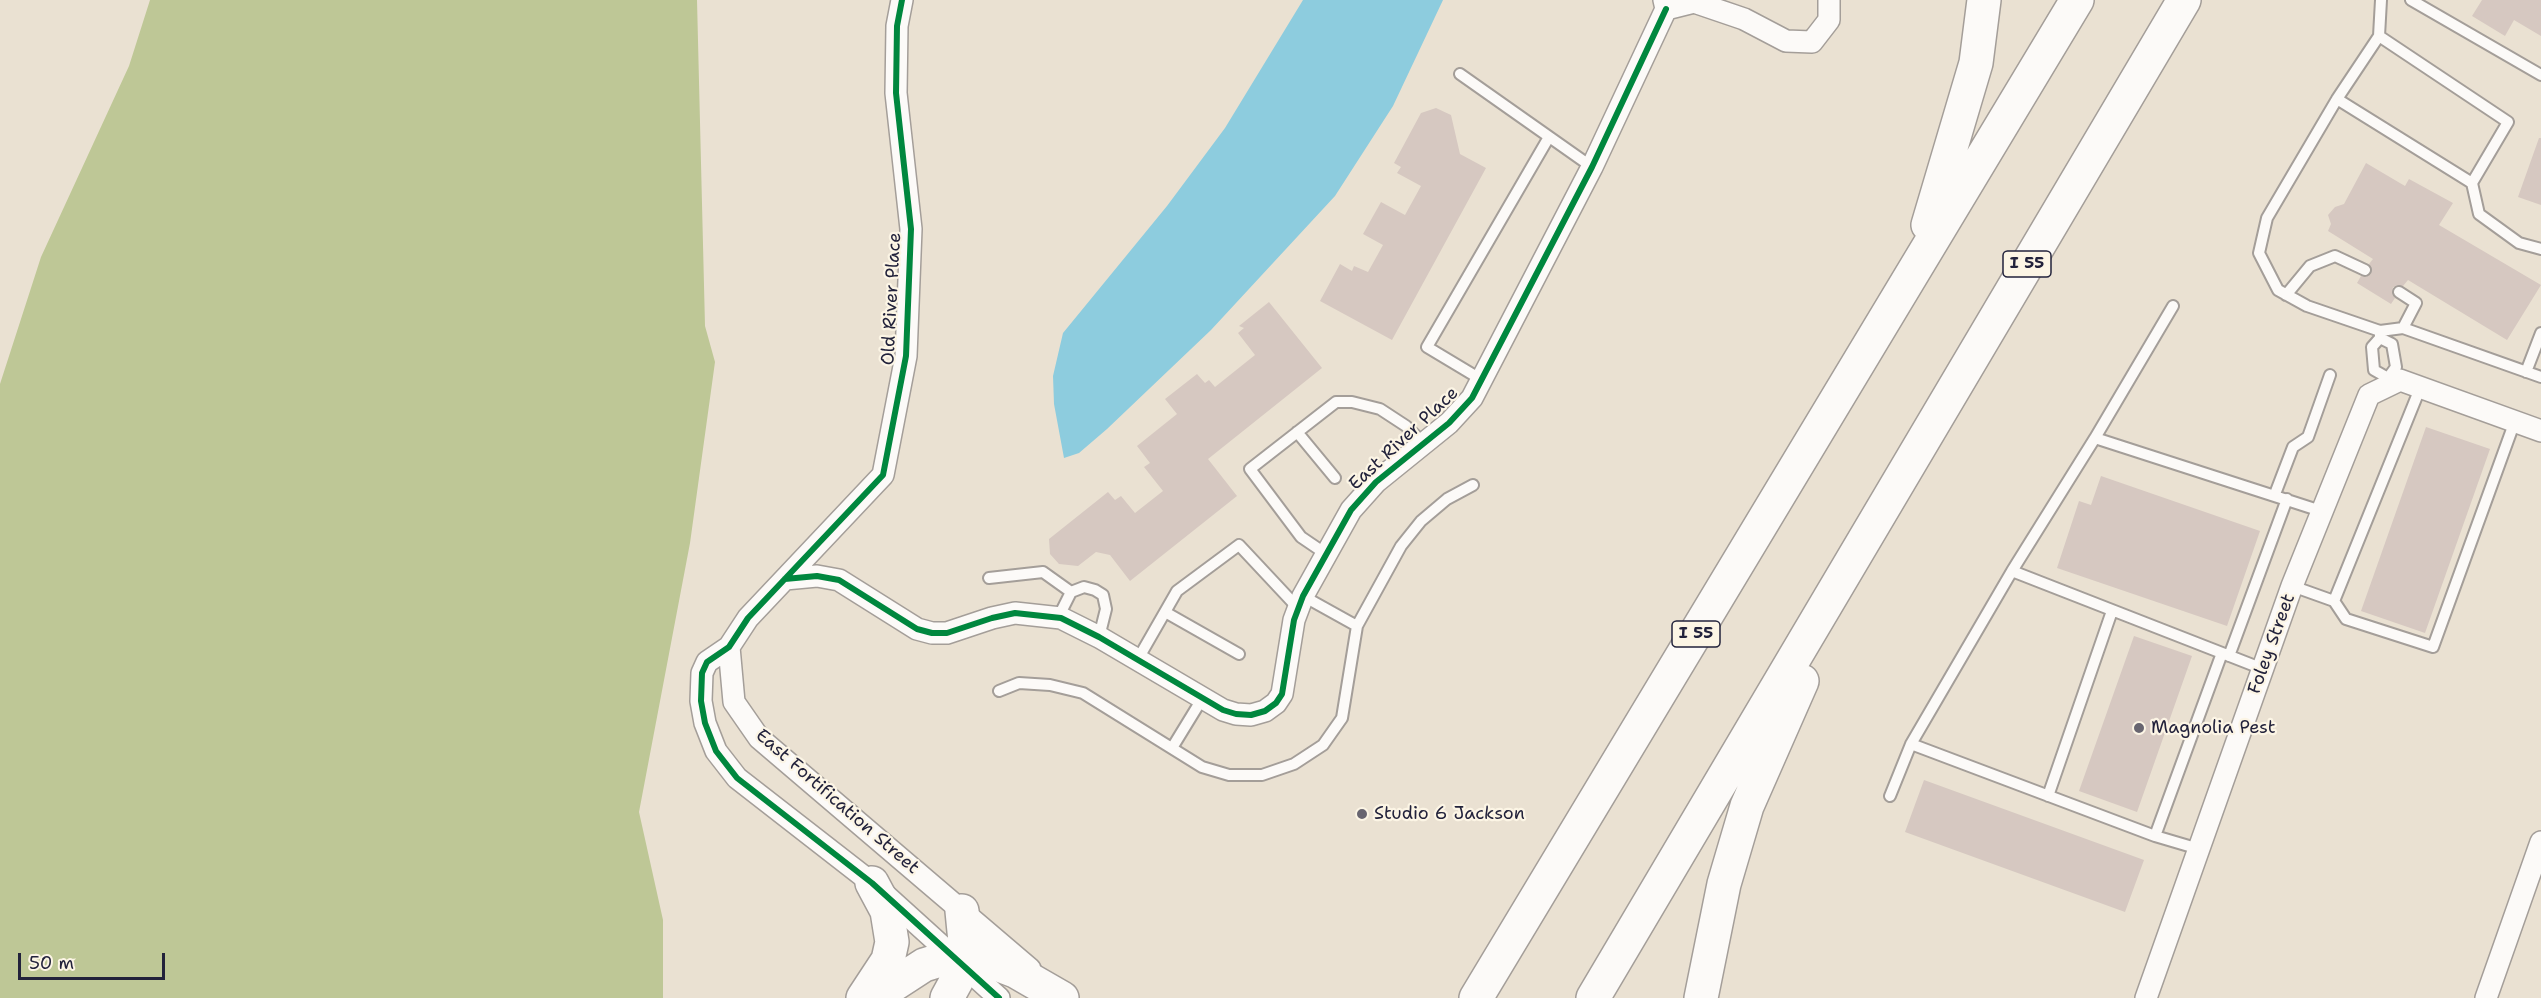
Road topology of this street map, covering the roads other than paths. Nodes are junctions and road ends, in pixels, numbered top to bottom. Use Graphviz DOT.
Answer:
graph roads {
  1 [pos="902,0"];
  2 [pos="1829,0"];
  3 [pos="1984,0"];
  4 [pos="2078,0"];
  5 [pos="2184,0"];
  6 [pos="2381,0"];
  7 [pos="2411,0"];
  8 [pos="1665,5"];
  9 [pos="2379,36"];
  10 [pos="1460,74"];
  11 [pos="2541,75"];
  12 [pos="2337,99"];
  13 [pos="1550,137"];
  14 [pos="1592,167"];
  15 [pos="2472,183"];
  16 [pos="2541,249"];
  17 [pos="1915,270"];
  18 [pos="2365,270"];
  19 [pos="2399,292"];
  20 [pos="2286,295"];
  21 [pos="2173,306"];
  22 [pos="2403,328"];
  23 [pos="2541,333"];
  24 [pos="2380,335"];
  25 [pos="2526,372"];
  26 [pos="2330,375"];
  27 [pos="2541,377"];
  28 [pos="1482,380"];
  29 [pos="2389,382"];
  30 [pos="2421,386"];
  31 [pos="2516,421"];
  32 [pos="2541,431"];
  33 [pos="1297,432"];
  34 [pos="2096,438"];
  35 [pos="1424,444"];
  36 [pos="1335,478"];
  37 [pos="1473,484"];
  38 [pos="2275,494"];
  39 [pos="2287,499"];
  40 [pos="2321,511"];
  41 [pos="1871,528"];
  42 [pos="1326,554"];
  43 [pos="2013,571"];
  44 [pos="989,578"];
  45 [pos="785,579"];
  46 [pos="2292,586"];
  47 [pos="1071,592"];
  48 [pos="2334,601"];
  49 [pos="1300,602"];
  50 [pos="2112,611"];
  51 [pos="1165,612"];
  52 [pos="1058,618"];
  53 [pos="1357,626"];
  54 [pos="1099,637"];
  55 [pos="729,647"];
  56 [pos="1239,654"];
  57 [pos="2226,655"];
  58 [pos="1138,659"];
  59 [pos="2263,669"];
  60 [pos="999,691"];
  61 [pos="1202,699"];
  62 [pos="1911,744"];
  63 [pos="1172,748"];
  64 [pos="1890,796"];
  65 [pos="2048,796"];
  66 [pos="2155,836"];
  67 [pos="2541,842"];
  68 [pos="2199,849"];
  69 [pos="872,883"];
  70 [pos="962,911"];
  71 [pos="960,958"];
  72 [pos="863,998"];
  73 [pos="873,998"];
  74 [pos="946,998"];
  75 [pos="999,998"];
  76 [pos="1063,998"];
  77 [pos="1476,998"];
  78 [pos="1593,998"];
  79 [pos="1701,998"];
  80 [pos="2146,998"];
  81 [pos="2486,998"];
  1 -- 45 [label="street, Old River Place"];
  2 -- 8 [label="street, East River Place"];
  3 -- 17 [label="highway"];
  4 -- 17 [label="highway, I 55"];
  5 -- 41 [label="highway, I 55"];
  6 -- 9 [label="lane"];
  7 -- 11 [label="lane"];
  8 -- 14 [label="street, East River Place"];
  9 -- 12 [label="lane"];
  9 -- 15 [label="lane"];
  10 -- 13 [label="lane"];
  12 -- 15 [label="lane"];
  12 -- 20 [label="lane"];
  13 -- 14 [label="lane"];
  13 -- 28 [label="lane"];
  14 -- 28 [label="street, East River Place"];
  15 -- 16 [label="lane"];
  17 -- 77 [label="highway, I 55"];
  18 -- 20 [label="lane"];
  19 -- 22 [label="lane"];
  20 -- 24 [label="lane"];
  21 -- 34 [label="lane"];
  22 -- 24 [label="lane"];
  22 -- 25 [label="lane"];
  23 -- 25 [label="lane"];
  24 -- 29 [label="lane"];
  24 -- 29 [label="lane"];
  25 -- 27 [label="lane"];
  26 -- 38 [label="lane"];
  28 -- 35 [label="street, East River Place"];
  29 -- 30 [label="street"];
  29 -- 40 [label="street, Foley Street"];
  30 -- 31 [label="street"];
  30 -- 48 [label="lane"];
  31 -- 32 [label="street"];
  31 -- 48 [label="lane"];
  33 -- 35 [label="lane"];
  33 -- 36 [label="lane"];
  33 -- 42 [label="lane"];
  34 -- 38 [label="lane"];
  34 -- 43 [label="lane"];
  35 -- 42 [label="street, East River Place"];
  37 -- 53 [label="lane"];
  38 -- 39 [label="lane"];
  39 -- 40 [label="lane"];
  39 -- 57 [label="lane"];
  40 -- 46 [label="street, Foley Street"];
  41 -- 78 [label="highway, I 55"];
  41 -- 79 [label="highway"];
  42 -- 49 [label="street, East River Place"];
  43 -- 50 [label="lane"];
  43 -- 62 [label="lane"];
  44 -- 47 [label="lane"];
  45 -- 52 [label="street, East River Place"];
  45 -- 55 [label="street, Old River Place"];
  46 -- 48 [label="lane"];
  46 -- 59 [label="street, Foley Street"];
  47 -- 52 [label="lane"];
  47 -- 54 [label="lane"];
  49 -- 51 [label="lane"];
  49 -- 53 [label="lane"];
  49 -- 61 [label="street, East River Place"];
  50 -- 57 [label="lane"];
  50 -- 65 [label="lane"];
  51 -- 56 [label="lane"];
  51 -- 58 [label="lane"];
  52 -- 54 [label="street, East River Place"];
  53 -- 63 [label="lane"];
  54 -- 58 [label="street, East River Place"];
  55 -- 69 [label="street"];
  55 -- 70 [label="street, East Fortification Street"];
  57 -- 59 [label="lane"];
  57 -- 66 [label="lane"];
  58 -- 61 [label="street, East River Place"];
  59 -- 68 [label="street, Foley Street"];
  60 -- 63 [label="lane"];
  61 -- 63 [label="lane"];
  62 -- 64 [label="lane"];
  62 -- 65 [label="lane"];
  65 -- 66 [label="lane"];
  66 -- 68 [label="lane"];
  67 -- 81 [label="street"];
  68 -- 80 [label="street, Foley Street"];
  69 -- 71 [label="street"];
  69 -- 72 [label="highway"];
  70 -- 71 [label="highway"];
  70 -- 76 [label="street, East Fortification Street"];
  71 -- 73 [label="highway"];
  71 -- 74 [label="highway"];
  71 -- 75 [label="street"];
  71 -- 76 [label="highway"];
}
